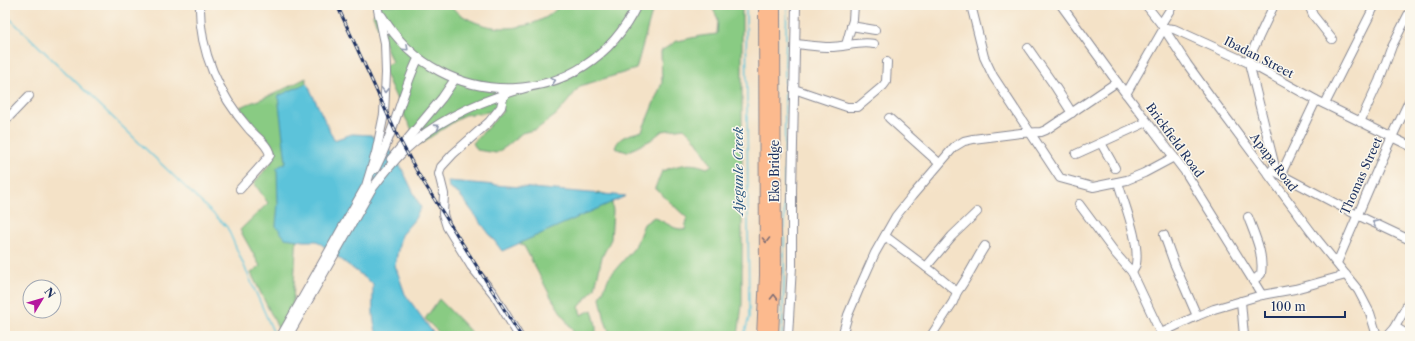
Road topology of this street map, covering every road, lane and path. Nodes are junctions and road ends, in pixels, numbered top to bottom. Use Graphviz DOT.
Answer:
graph roads {
  1 [pos="200,5"];
  2 [pos="637,5"];
  3 [pos="765,5"];
  4 [pos="774,5"];
  5 [pos="796,5"];
  6 [pos="854,5"];
  7 [pos="971,5"];
  8 [pos="1062,5"];
  9 [pos="1146,5"];
  10 [pos="1173,5"];
  11 [pos="1274,5"];
  12 [pos="1309,5"];
  13 [pos="1375,5"];
  14 [pos="376,7"];
  15 [pos="1410,11"];
  16 [pos="851,26"];
  17 [pos="1162,26"];
  18 [pos="875,30"];
  19 [pos="1332,39"];
  20 [pos="796,44"];
  21 [pos="874,44"];
  22 [pos="846,45"];
  23 [pos="1028,48"];
  24 [pos="418,59"];
  25 [pos="887,62"];
  26 [pos="1249,63"];
  27 [pos="455,79"];
  28 [pos="1117,82"];
  29 [pos="529,87"];
  30 [pos="794,89"];
  31 [pos="504,94"];
  32 [pos="1126,94"];
  33 [pos="29,96"];
  34 [pos="1410,99"];
  35 [pos="1316,100"];
  36 [pos="1325,104"];
  37 [pos="1072,114"];
  38 [pos="889,118"];
  39 [pos="5,121"];
  40 [pos="1147,122"];
  41 [pos="1360,122"];
  42 [pos="1034,137"];
  43 [pos="1392,137"];
  44 [pos="1101,143"];
  45 [pos="1410,146"];
  46 [pos="403,148"];
  47 [pos="1076,154"];
  48 [pos="1174,157"];
  49 [pos="939,163"];
  50 [pos="1115,168"];
  51 [pos="1264,168"];
  52 [pos="1278,173"];
  53 [pos="1118,182"];
  54 [pos="368,188"];
  55 [pos="240,189"];
  56 [pos="1079,204"];
  57 [pos="977,212"];
  58 [pos="1357,215"];
  59 [pos="1248,217"];
  60 [pos="1164,235"];
  61 [pos="885,236"];
  62 [pos="1410,240"];
  63 [pos="985,246"];
  64 [pos="1337,263"];
  65 [pos="926,267"];
  66 [pos="1134,268"];
  67 [pos="1346,275"];
  68 [pos="1253,281"];
  69 [pos="957,292"];
  70 [pos="1262,295"];
  71 [pos="1410,300"];
  72 [pos="1241,301"];
  73 [pos="1197,316"];
  74 [pos="1395,327"];
  75 [pos="286,333"];
  76 [pos="1162,335"];
  77 [pos="519,336"];
  78 [pos="763,336"];
  79 [pos="772,336"];
  80 [pos="788,336"];
  81 [pos="842,336"];
  82 [pos="931,336"];
  83 [pos="1244,336"];
  84 [pos="1376,336"];
  85 [pos="1387,336"];
  86 [pos="1410,336"];
  1 -- 55 [label="street"];
  29 -- 2 [label="street, one-way"];
  3 -- 78 [label="highway, Eko Bridge, one-way"];
  79 -- 4 [label="highway, Eko Bridge, one-way"];
  5 -- 20 [label="street"];
  6 -- 16 [label="street"];
  7 -- 42 [label="street"];
  8 -- 28 [label="street, Brickfield Road"];
  9 -- 17 [label="street, Apapa Road"];
  10 -- 17 [label="street"];
  11 -- 26 [label="street"];
  12 -- 19 [label="street"];
  13 -- 36 [label="street"];
  14 -- 24 [label="street, one-way"];
  14 -- 54 [label="street, one-way"];
  15 -- 41 [label="street"];
  16 -- 18 [label="street"];
  16 -- 22 [label="street"];
  17 -- 26 [label="street, Ibadan Street"];
  17 -- 32 [label="street"];
  17 -- 51 [label="street, Apapa Road"];
  20 -- 22 [label="street"];
  20 -- 30 [label="street"];
  21 -- 22 [label="street"];
  23 -- 37 [label="street"];
  24 -- 27 [label="street"];
  24 -- 54 [label="street"];
  25 -- 30 [label="street"];
  26 -- 35 [label="street, Ibadan Street"];
  26 -- 52 [label="street"];
  27 -- 29 [label="street"];
  27 -- 46 [label="street"];
  28 -- 32 [label="street, Brickfield Road"];
  28 -- 37 [label="street"];
  29 -- 31 [label="street"];
  30 -- 80 [label="street"];
  46 -- 31 [label="street, one-way"];
  31 -- 77 [label="street"];
  32 -- 40 [label="street, Brickfield Road"];
  33 -- 39 [label="street"];
  34 -- 43 [label="street, Thomas Street"];
  35 -- 36 [label="street, Ibadan Street"];
  35 -- 52 [label="street"];
  36 -- 41 [label="street, Ibadan Street"];
  37 -- 42 [label="street"];
  38 -- 49 [label="street"];
  40 -- 44 [label="street"];
  40 -- 48 [label="street, Brickfield Road"];
  41 -- 43 [label="street, Ibadan Street"];
  42 -- 49 [label="street"];
  42 -- 53 [label="street"];
  43 -- 45 [label="street, Ibadan Street"];
  43 -- 58 [label="street, Thomas Street"];
  44 -- 47 [label="street"];
  44 -- 50 [label="street"];
  46 -- 54 [label="street"];
  48 -- 53 [label="street"];
  48 -- 68 [label="street, Brickfield Road"];
  49 -- 61 [label="street"];
  51 -- 52 [label="street"];
  51 -- 64 [label="street, Apapa Road"];
  52 -- 58 [label="street"];
  53 -- 66 [label="street"];
  54 -- 75 [label="street"];
  56 -- 66 [label="street"];
  57 -- 65 [label="street"];
  62 -- 58 [label="street, one-way"];
  58 -- 64 [label="street, Thomas Street"];
  59 -- 68 [label="street"];
  60 -- 73 [label="street"];
  61 -- 65 [label="street"];
  61 -- 81 [label="street"];
  63 -- 69 [label="street"];
  64 -- 67 [label="street, Apapa Road"];
  65 -- 69 [label="street"];
  66 -- 76 [label="street"];
  67 -- 70 [label="street"];
  67 -- 84 [label="street, Apapa Road"];
  68 -- 70 [label="street, Brickfield Road"];
  69 -- 82 [label="street"];
  70 -- 72 [label="street"];
  71 -- 74 [label="street"];
  72 -- 73 [label="street"];
  72 -- 83 [label="street"];
  73 -- 76 [label="street"];
  74 -- 85 [label="street"];
  74 -- 86 [label="street"];
}
